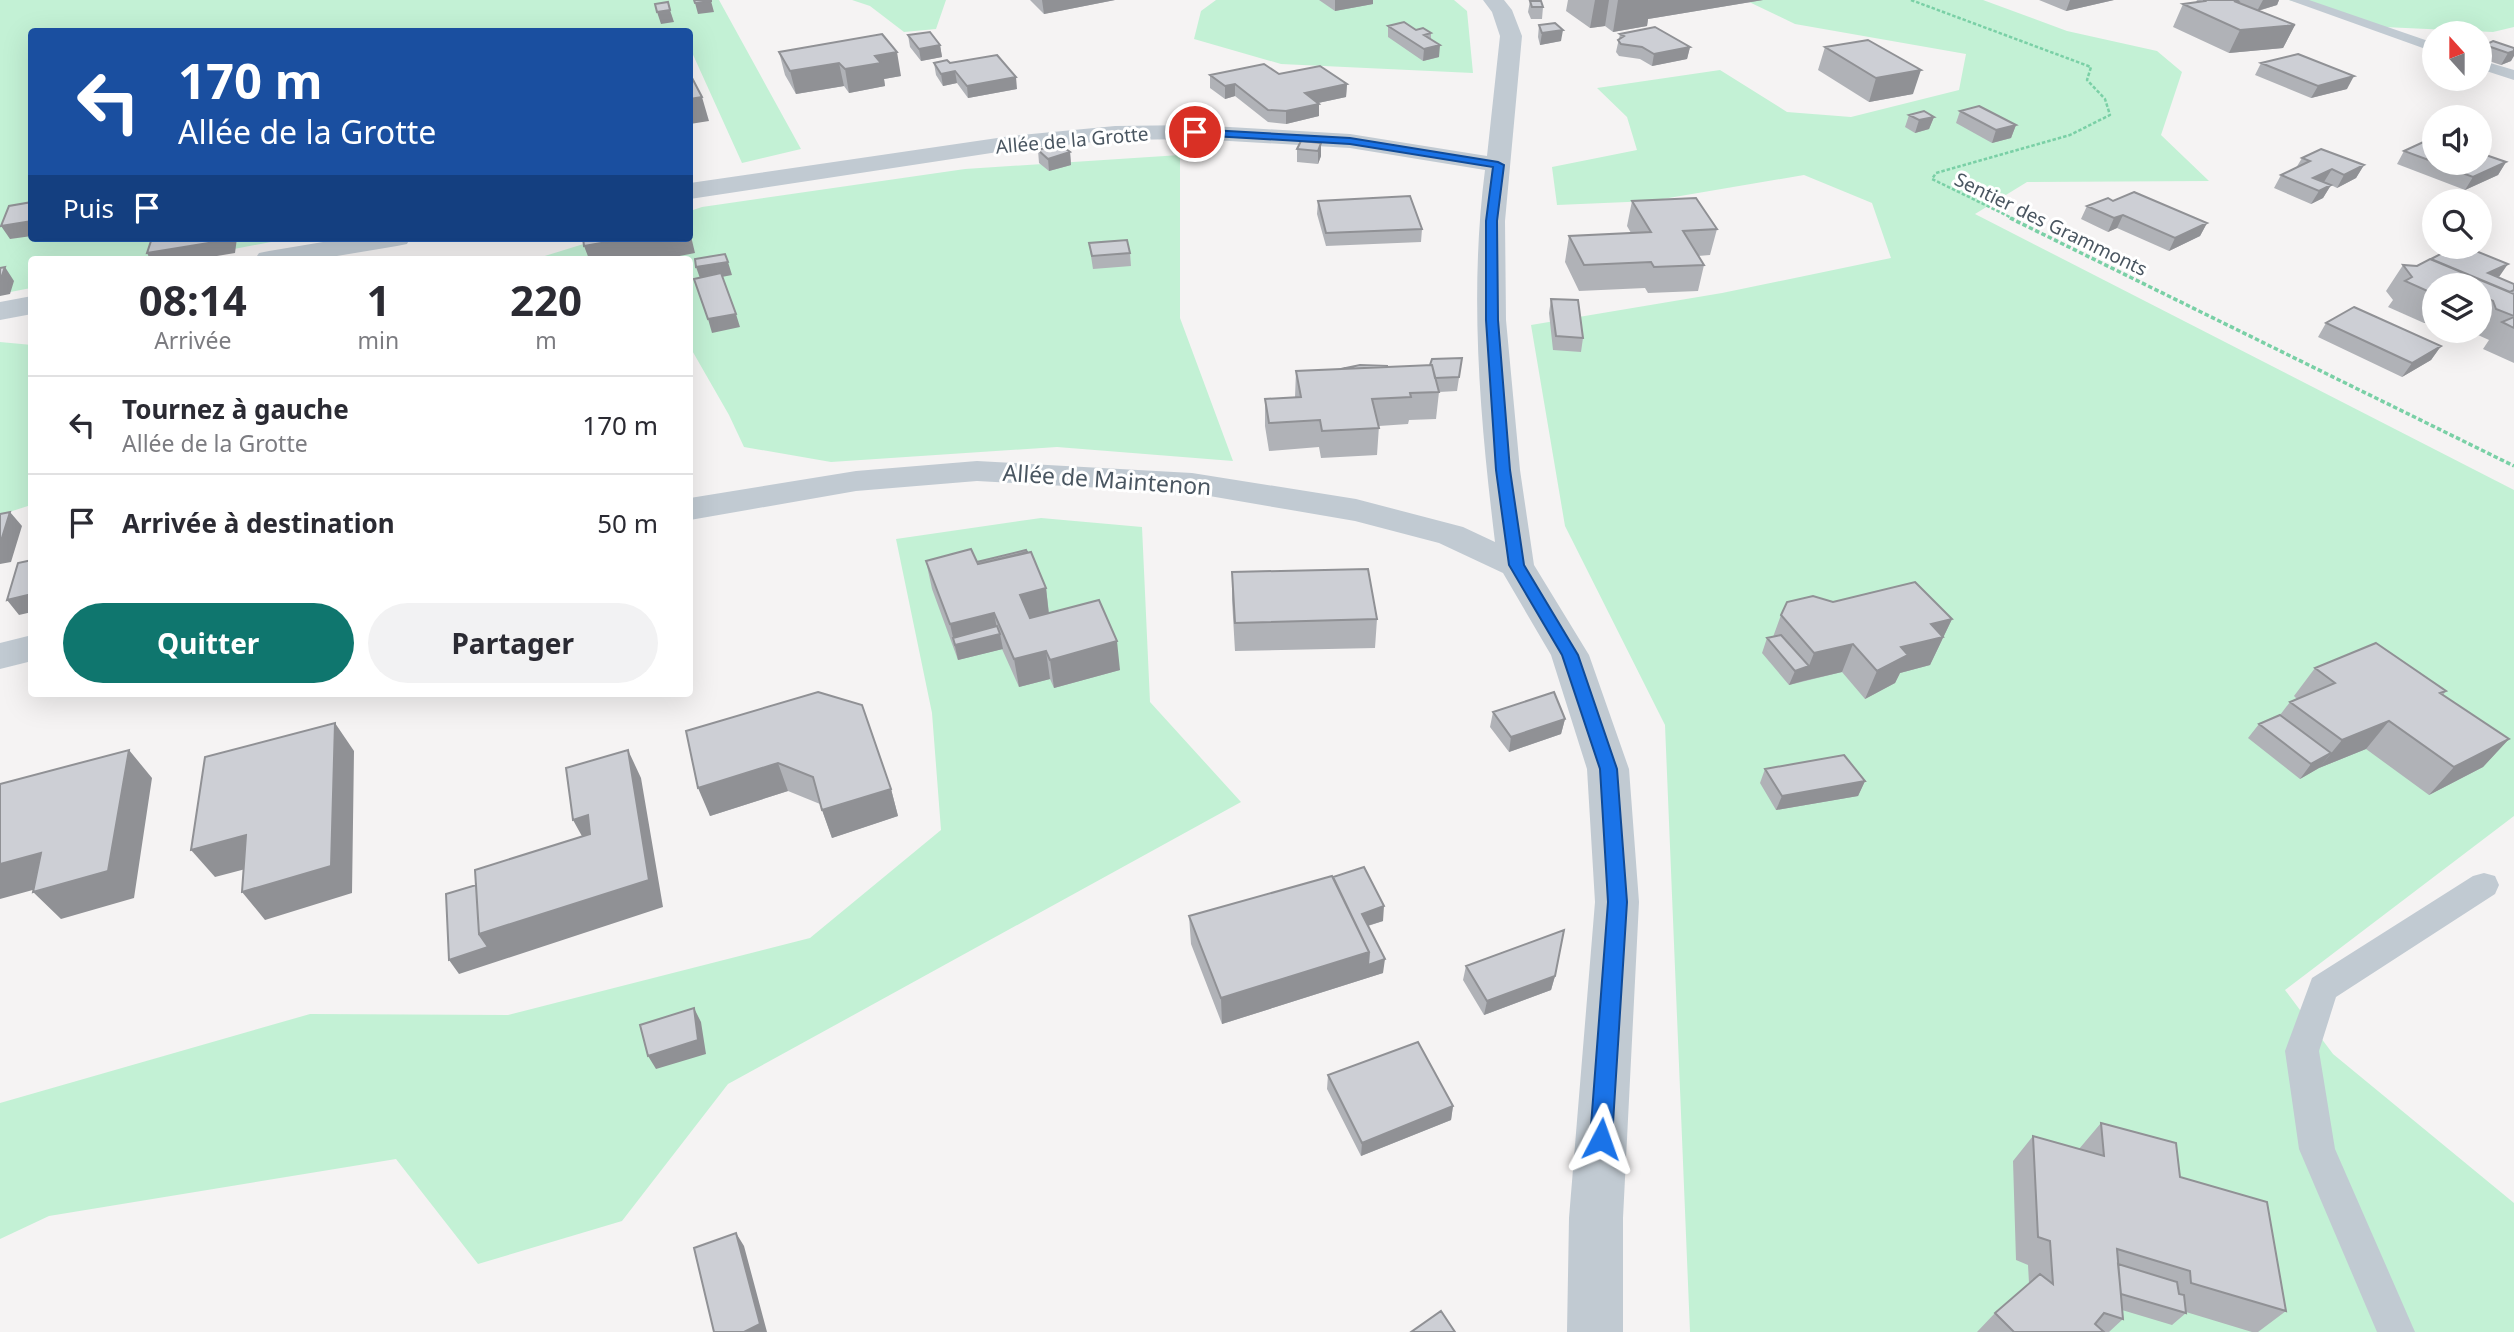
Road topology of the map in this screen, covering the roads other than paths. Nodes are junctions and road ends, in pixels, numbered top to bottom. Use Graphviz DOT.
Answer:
graph roads {
  1 [pos="1493,0"];
  2 [pos="2296,0"];
  3 [pos="2422,44"];
  4 [pos="2492,68"];
  5 [pos="2514,75"];
  6 [pos="1498,165"];
  7 [pos="693,191"];
  8 [pos="373,242"];
  9 [pos="287,256"];
  10 [pos="28,306"];
  11 [pos="0,311"];
  12 [pos="693,508"];
  13 [pos="1517,565"];
  14 [pos="28,649"];
  15 [pos="0,656"];
  16 [pos="2484,885"];
  17 [pos="1595,1332"];
  18 [pos="2396,1332"];
  1 -- 6 [label="street"];
  2 -- 3 [label="lane"];
  4 -- 5 [label="lane"];
  6 -- 7 [label="street, Allée de la Grotte"];
  6 -- 13 [label="street"];
  8 -- 9 [label="street"];
  10 -- 11 [label="street"];
  12 -- 13 [label="street, Allée de Maintenon"];
  13 -- 17 [label="street"];
  14 -- 15 [label="street"];
  16 -- 18 [label="lane"];
}
